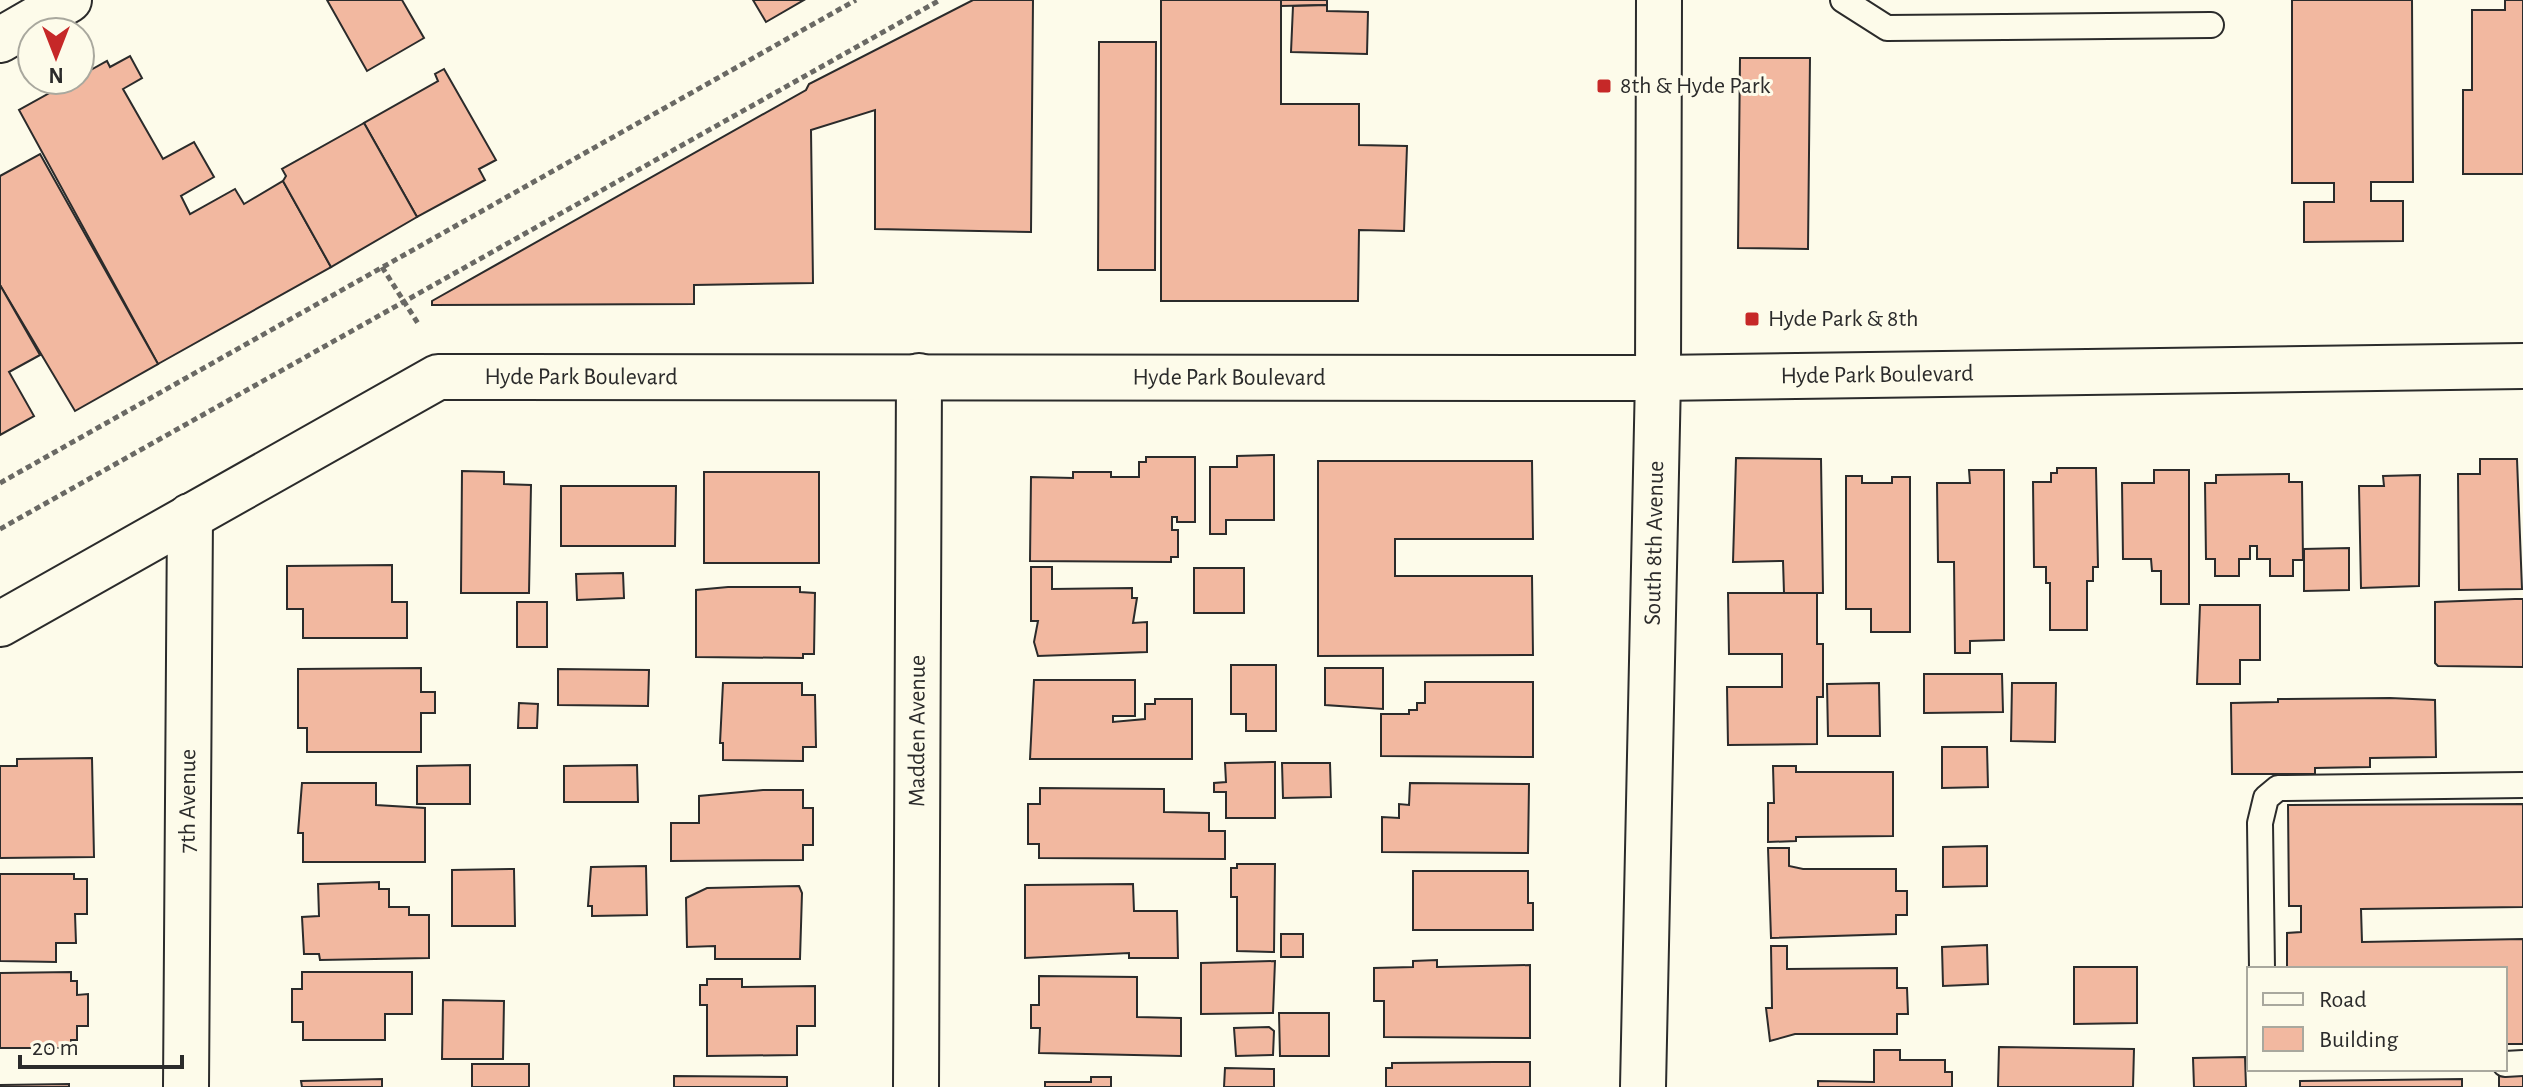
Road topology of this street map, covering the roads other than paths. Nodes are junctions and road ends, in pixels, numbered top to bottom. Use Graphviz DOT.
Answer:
graph roads {
  1 [pos="69,0"];
  2 [pos="1659,0"];
  3 [pos="1843,0"];
  4 [pos="2211,25"];
  5 [pos="0,40"];
  6 [pos="2523,366"];
  7 [pos="919,376"];
  8 [pos="1658,378"];
  9 [pos="190,516"];
  10 [pos="0,624"];
  11 [pos="2523,785"];
  12 [pos="2262,967"];
  13 [pos="186,1087"];
  14 [pos="916,1087"];
  15 [pos="1643,1087"];
  1 -- 5 [label="street"];
  2 -- 8 [label="street, South 8th Avenue"];
  3 -- 4 [label="lane"];
  6 -- 8 [label="street, Hyde Park Boulevard"];
  7 -- 8 [label="street, Hyde Park Boulevard"];
  7 -- 9 [label="street, Hyde Park Boulevard"];
  7 -- 14 [label="street, Madden Avenue"];
  8 -- 15 [label="street, South 8th Avenue"];
  9 -- 10 [label="street, Hyde Park Boulevard"];
  9 -- 13 [label="street, 7th Avenue"];
  11 -- 12 [label="lane"];
}
